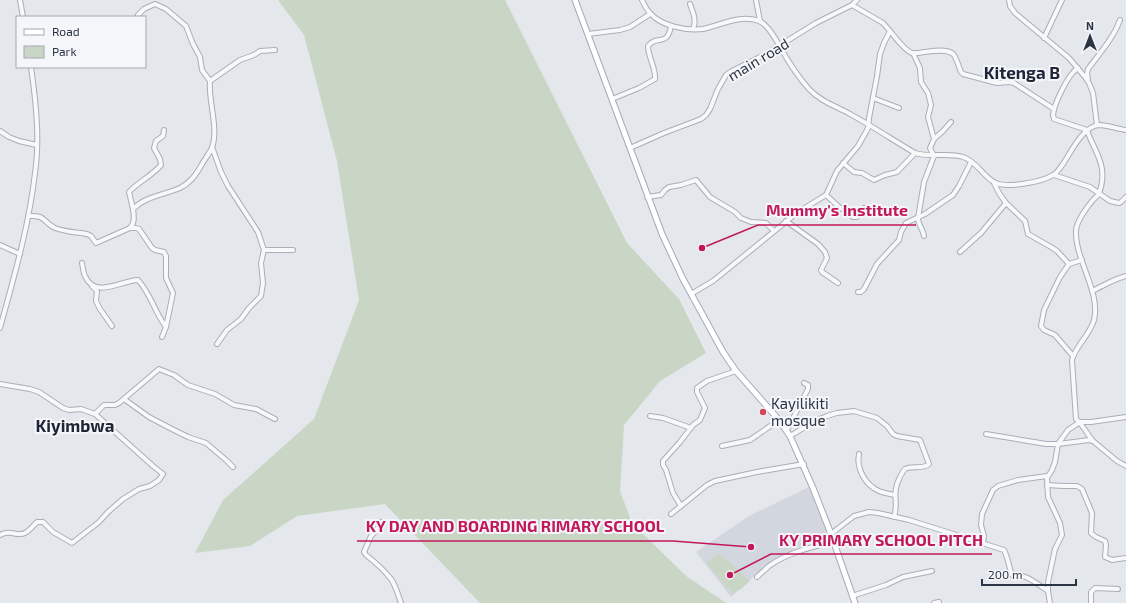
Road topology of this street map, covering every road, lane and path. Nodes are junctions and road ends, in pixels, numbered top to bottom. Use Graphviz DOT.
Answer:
graph roads {
  1 [pos="20,0"];
  2 [pos="575,0"];
  3 [pos="642,0"];
  4 [pos="756,0"];
  5 [pos="857,0"];
  6 [pos="1009,0"];
  7 [pos="1062,0"];
  8 [pos="690,4"];
  9 [pos="852,5"];
  10 [pos="650,14"];
  11 [pos="138,15"];
  12 [pos="23,16"];
  13 [pos="1120,20"];
  14 [pos="760,21"];
  15 [pos="671,26"];
  16 [pos="693,29"];
  17 [pos="890,31"];
  18 [pos="588,34"];
  19 [pos="1044,38"];
  20 [pos="780,46"];
  21 [pos="275,50"];
  22 [pos="913,53"];
  23 [pos="30,68"];
  24 [pos="1078,68"];
  25 [pos="210,81"];
  26 [pos="1089,83"];
  27 [pos="873,98"];
  28 [pos="612,99"];
  29 [pos="899,108"];
  30 [pos="1054,109"];
  31 [pos="951,122"];
  32 [pos="868,124"];
  33 [pos="1097,125"];
  34 [pos="164,130"];
  35 [pos="1087,130"];
  36 [pos="1126,130"];
  37 [pos="0,131"];
  38 [pos="934,139"];
  39 [pos="37,145"];
  40 [pos="212,147"];
  41 [pos="630,148"];
  42 [pos="915,153"];
  43 [pos="934,156"];
  44 [pos="972,162"];
  45 [pos="843,163"];
  46 [pos="1054,175"];
  47 [pos="994,183"];
  48 [pos="1099,194"];
  49 [pos="826,196"];
  50 [pos="647,197"];
  51 [pos="1126,198"];
  52 [pos="1006,203"];
  53 [pos="864,208"];
  54 [pos="133,209"];
  55 [pos="29,216"];
  56 [pos="918,217"];
  57 [pos="786,221"];
  58 [pos="130,228"];
  59 [pos="774,231"];
  60 [pos="924,236"];
  61 [pos="0,245"];
  62 [pos="264,250"];
  63 [pos="293,250"];
  64 [pos="960,252"];
  65 [pos="20,254"];
  66 [pos="1082,260"];
  67 [pos="82,263"];
  68 [pos="1069,264"];
  69 [pos="1126,276"];
  70 [pos="838,283"];
  71 [pos="90,284"];
  72 [pos="858,292"];
  73 [pos="1092,292"];
  74 [pos="691,294"];
  75 [pos="112,326"];
  76 [pos="166,327"];
  77 [pos="0,328"];
  78 [pos="162,337"];
  79 [pos="217,344"];
  80 [pos="1073,356"];
  81 [pos="736,371"];
  82 [pos="804,383"];
  83 [pos="0,384"];
  84 [pos="124,399"];
  85 [pos="94,414"];
  86 [pos="650,416"];
  87 [pos="1126,417"];
  88 [pos="275,419"];
  89 [pos="779,420"];
  90 [pos="1080,422"];
  91 [pos="691,428"];
  92 [pos="787,430"];
  93 [pos="986,434"];
  94 [pos="790,436"];
  95 [pos="1093,441"];
  96 [pos="1058,444"];
  97 [pos="722,446"];
  98 [pos="859,454"];
  99 [pos="804,464"];
  100 [pos="1126,466"];
  101 [pos="232,467"];
  102 [pos="1047,476"];
  103 [pos="1047,484"];
  104 [pos="895,495"];
  105 [pos="680,506"];
  106 [pos="671,514"];
  107 [pos="894,517"];
  108 [pos="381,522"];
  109 [pos="831,534"];
  110 [pos="0,535"];
  111 [pos="833,542"];
  112 [pos="983,543"];
  113 [pos="1126,558"];
  114 [pos="932,571"];
  115 [pos="757,577"];
  116 [pos="1118,589"];
  117 [pos="1048,591"];
  118 [pos="852,596"];
  119 [pos="401,603"];
  120 [pos="855,603"];
  121 [pos="1050,603"];
  122 [pos="1091,603"];
  1 -- 12 [label="street"];
  2 -- 18 [label="main road"];
  3 -- 10 [label="street"];
  4 -- 14 [label="street"];
  5 -- 9 [label="street, main road"];
  6 -- 19 [label="street"];
  7 -- 19 [label="street"];
  8 -- 16 [label="street"];
  9 -- 17 [label="street"];
  9 -- 20 [label="street, main road"];
  10 -- 15 [label="street"];
  10 -- 18 [label="street"];
  11 -- 25 [label="street"];
  13 -- 26 [label="street"];
  14 -- 16 [label="street"];
  14 -- 20 [label="street"];
  15 -- 16 [label="street"];
  15 -- 28 [label="street"];
  17 -- 22 [label="street"];
  17 -- 27 [label="street"];
  18 -- 28 [label="main road"];
  19 -- 24 [label="street"];
  20 -- 32 [label="street"];
  20 -- 41 [label="street, main road"];
  21 -- 25 [label="street"];
  22 -- 30 [label="street"];
  22 -- 38 [label="street"];
  23 -- 39 [label="street"];
  24 -- 26 [label="street"];
  24 -- 30 [label="street"];
  25 -- 40 [label="street"];
  26 -- 33 [label="street"];
  27 -- 29 [label="street"];
  27 -- 32 [label="street"];
  28 -- 41 [label="main road"];
  30 -- 35 [label="street"];
  31 -- 38 [label="street"];
  32 -- 42 [label="street"];
  32 -- 45 [label="street"];
  33 -- 35 [label="street"];
  33 -- 36 [label="street"];
  34 -- 54 [label="street"];
  35 -- 46 [label="street"];
  35 -- 48 [label="street"];
  37 -- 39 [label="street"];
  38 -- 43 [label="street"];
  39 -- 55 [label="street"];
  40 -- 54 [label="street"];
  40 -- 62 [label="street"];
  41 -- 50 [label="main road"];
  42 -- 43 [label="street"];
  42 -- 45 [label="street"];
  43 -- 44 [label="street"];
  43 -- 56 [label="street"];
  44 -- 47 [label="street"];
  44 -- 56 [label="street"];
  45 -- 49 [label="street"];
  46 -- 47 [label="street"];
  46 -- 48 [label="street"];
  47 -- 52 [label="street"];
  48 -- 51 [label="street"];
  48 -- 66 [label="street"];
  49 -- 53 [label="street"];
  49 -- 57 [label="street"];
  50 -- 59 [label="street"];
  50 -- 74 [label="main road"];
  52 -- 64 [label="street"];
  52 -- 68 [label="street"];
  54 -- 58 [label="street"];
  55 -- 58 [label="street"];
  55 -- 65 [label="street"];
  56 -- 60 [label="street"];
  56 -- 72 [label="street"];
  57 -- 59 [label="street"];
  57 -- 70 [label="street"];
  58 -- 76 [label="street"];
  59 -- 74 [label="street"];
  61 -- 65 [label="street"];
  62 -- 63 [label="street"];
  62 -- 79 [label="street"];
  65 -- 77 [label="street"];
  66 -- 68 [label="street"];
  66 -- 73 [label="street"];
  67 -- 71 [label="street"];
  68 -- 80 [label="street"];
  69 -- 73 [label="street"];
  71 -- 75 [label="street"];
  71 -- 76 [label="street"];
  73 -- 80 [label="street"];
  74 -- 81 [label="main road"];
  76 -- 78 [label="street"];
  80 -- 90 [label="street"];
  81 -- 89 [label="main road"];
  81 -- 91 [label="street"];
  82 -- 92 [label="street"];
  83 -- 85 [label="street"];
  84 -- 85 [label="street"];
  84 -- 88 [label="street"];
  84 -- 101 [label="street"];
  85 -- 110 [label="street"];
  86 -- 91 [label="street"];
  87 -- 90 [label="street"];
  89 -- 92 [label="main road"];
  89 -- 97 [label="street"];
  90 -- 95 [label="street"];
  90 -- 96 [label="street"];
  91 -- 105 [label="street"];
  92 -- 94 [label="main road"];
  93 -- 96 [label="street"];
  94 -- 99 [label="main road"];
  94 -- 104 [label="street"];
  95 -- 96 [label="street"];
  95 -- 100 [label="street"];
  96 -- 102 [label="street"];
  98 -- 104 [label="street"];
  99 -- 105 [label="street"];
  99 -- 109 [label="main road"];
  102 -- 103 [label="street"];
  102 -- 112 [label="street"];
  103 -- 113 [label="street"];
  103 -- 117 [label="street"];
  104 -- 107 [label="street"];
  105 -- 106 [label="street"];
  107 -- 109 [label="street"];
  107 -- 112 [label="street"];
  108 -- 119 [label="street"];
  109 -- 111 [label="main road"];
  111 -- 115 [label="street"];
  111 -- 118 [label="main road"];
  112 -- 117 [label="street"];
  114 -- 118 [label="street"];
  116 -- 122 [label="street"];
  117 -- 121 [label="street"];
  118 -- 120 [label="main road"];
}
